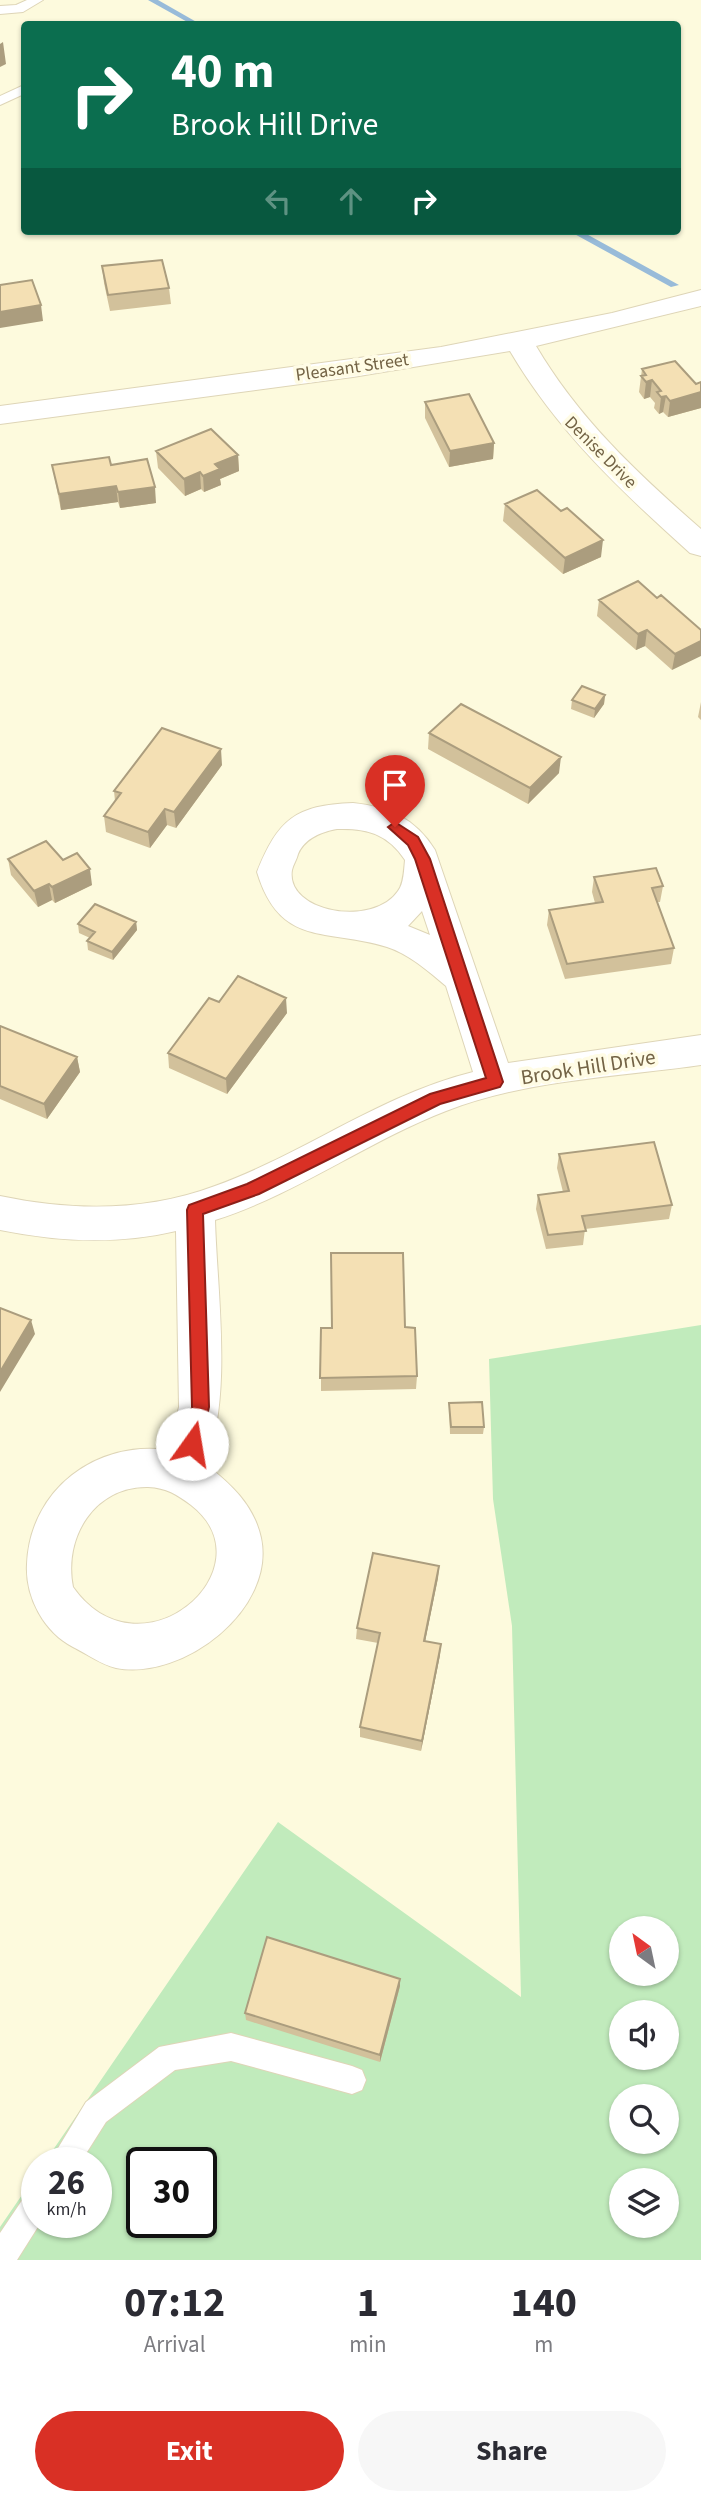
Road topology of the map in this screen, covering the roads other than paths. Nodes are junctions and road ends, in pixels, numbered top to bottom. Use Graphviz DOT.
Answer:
graph roads {
  1 [pos="37,0"];
  2 [pos="0,10"];
  3 [pos="21,90"];
  4 [pos="0,101"];
  5 [pos="701,298"];
  6 [pos="519,342"];
  7 [pos="0,415"];
  8 [pos="701,546"];
  9 [pos="422,859"];
  10 [pos="352,928"];
  11 [pos="461,978"];
  12 [pos="701,1050"];
  13 [pos="495,1082"];
  14 [pos="195,1210"];
  15 [pos="0,1213"];
  16 [pos="180,1471"];
  17 [pos="352,2080"];
  18 [pos="73,2147"];
  19 [pos="21,2227"];
  20 [pos="0,2259"];
  1 -- 2 [label="lane"];
  3 -- 4 [label="lane"];
  5 -- 6 [label="street, Pleasant Street"];
  6 -- 7 [label="street, Pleasant Street"];
  6 -- 8 [label="street, Denise Drive"];
  9 -- 10 [label="street"];
  9 -- 10 [label="street"];
  9 -- 11 [label="street"];
  10 -- 11 [label="street"];
  11 -- 13 [label="street"];
  12 -- 13 [label="street, Brook Hill Drive"];
  13 -- 14 [label="street, Brook Hill Drive"];
  14 -- 15 [label="street, Brook Hill Drive"];
  14 -- 16 [label="street"];
  16 -- 16 [label="street"];
  17 -- 18 [label="lane"];
  19 -- 20 [label="lane"];
}
